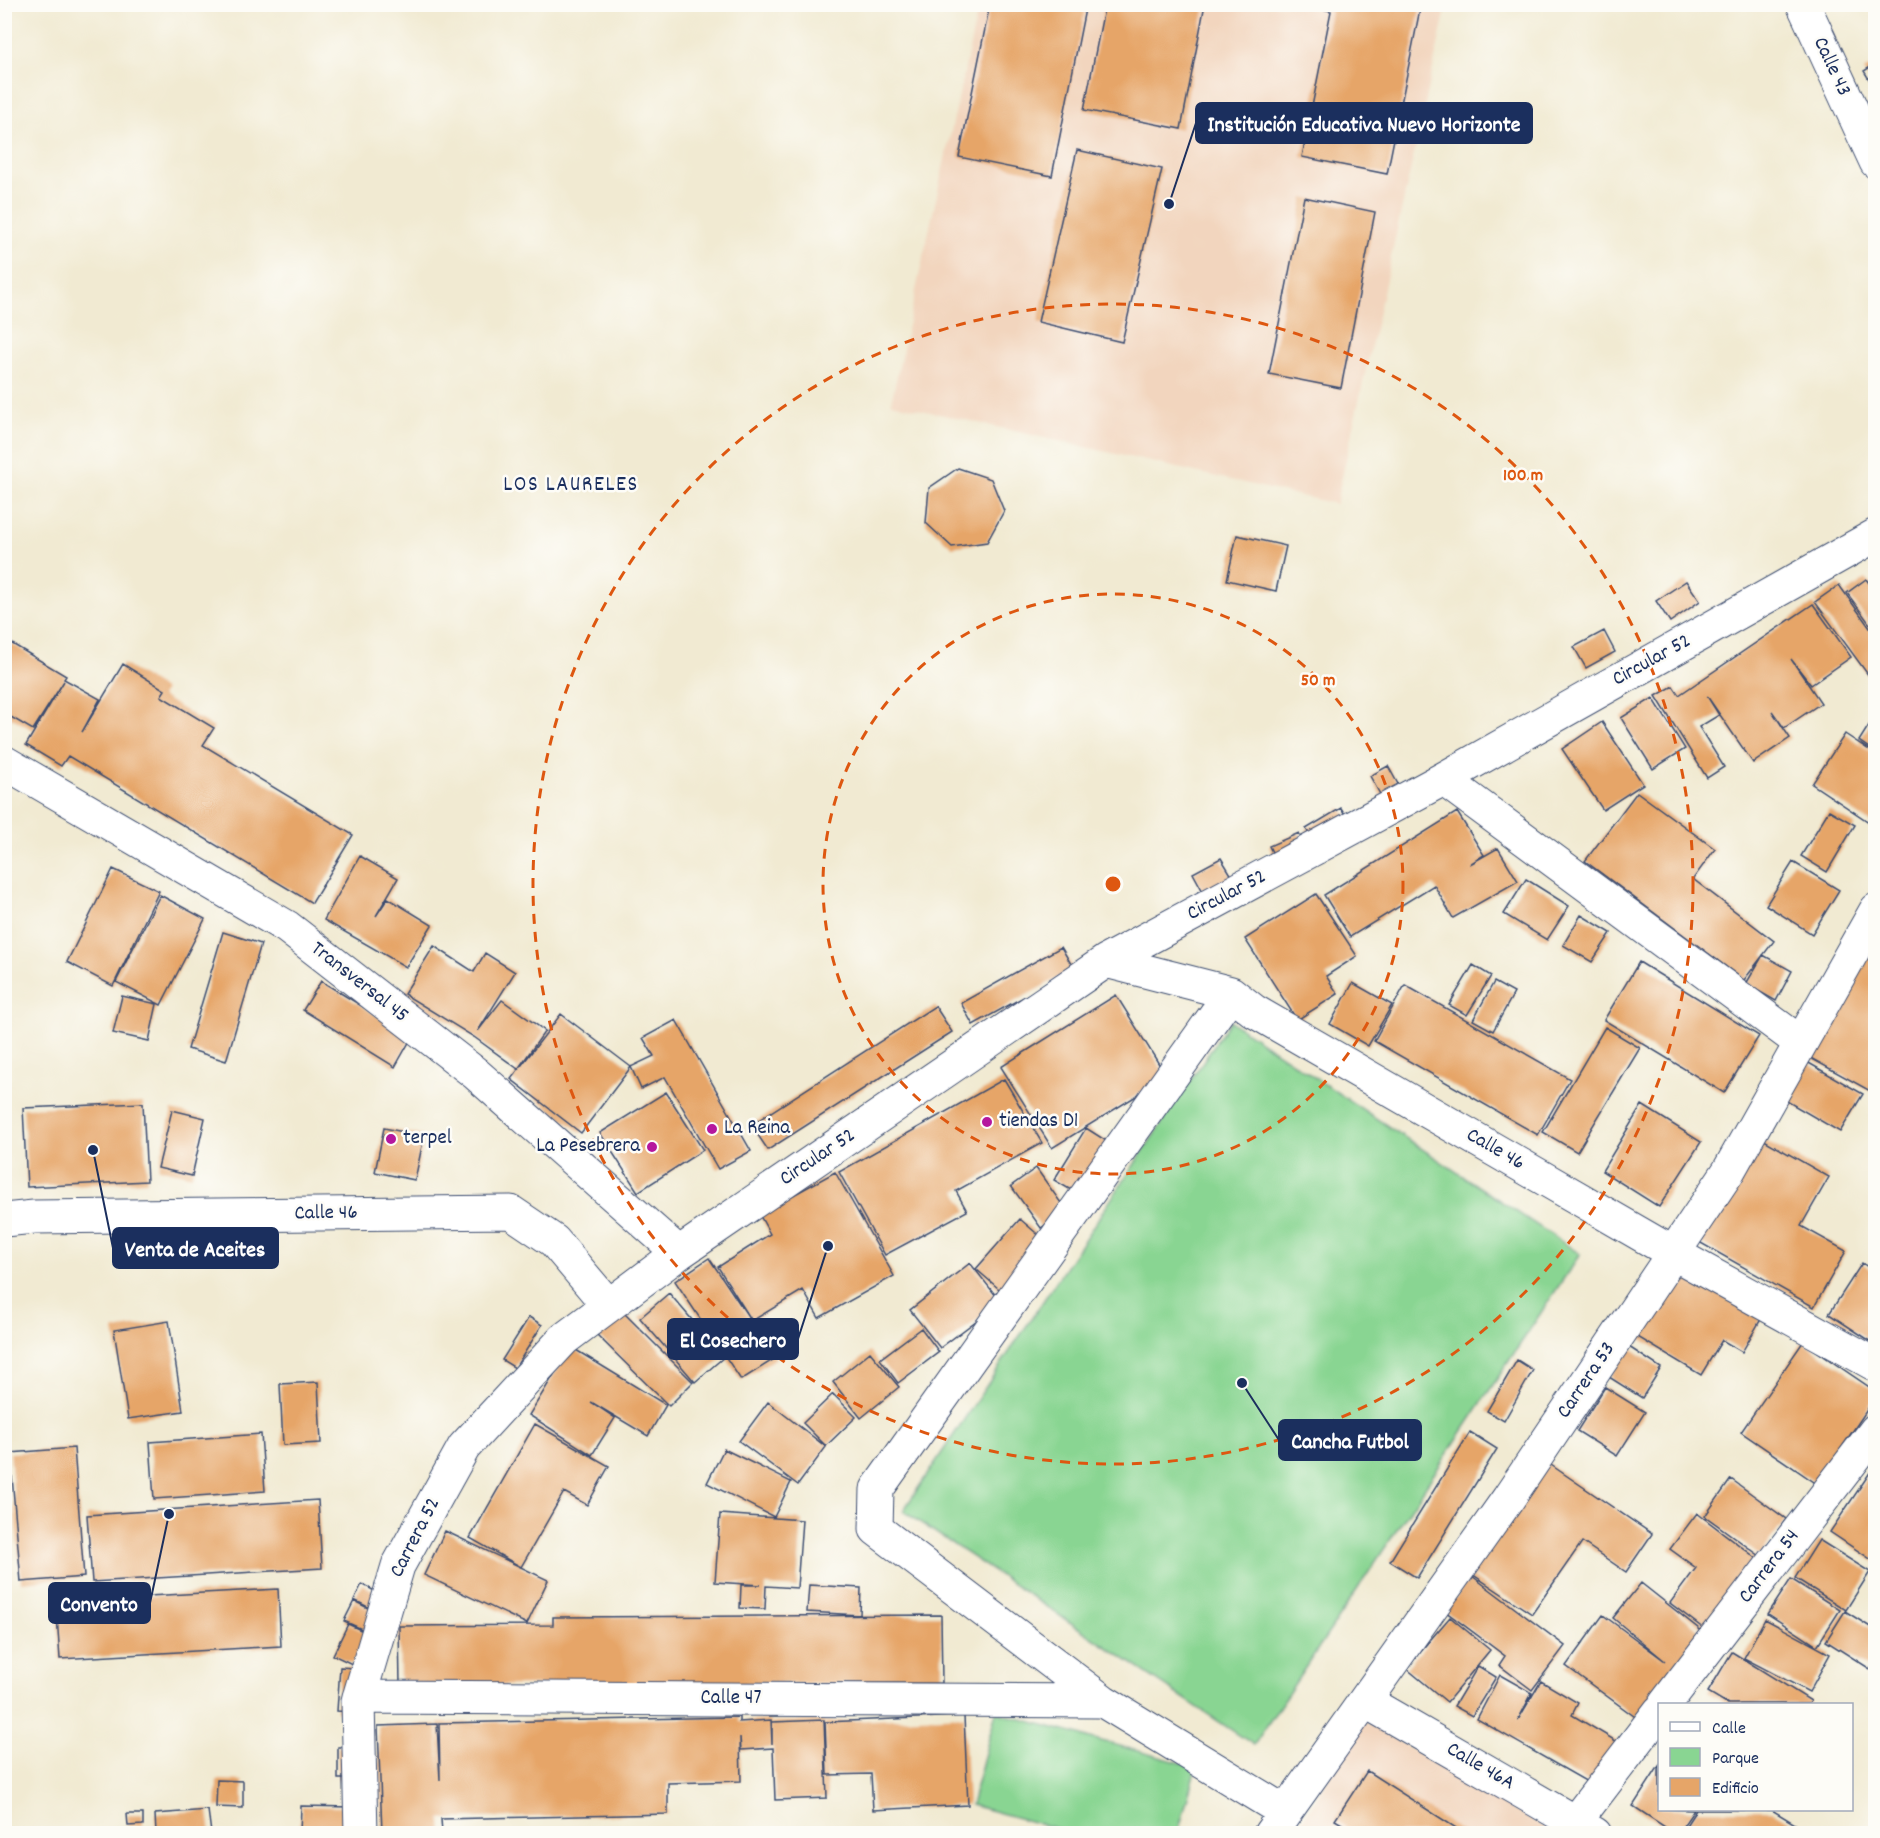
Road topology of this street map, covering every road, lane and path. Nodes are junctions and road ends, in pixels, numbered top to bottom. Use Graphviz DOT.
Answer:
graph roads {
  1 [pos="1803,4"];
  2 [pos="1875,162"];
  3 [pos="1875,535"];
  4 [pos="4,762"];
  5 [pos="1443,779"];
  6 [pos="1875,910"];
  7 [pos="1106,961"];
  8 [pos="1231,993"];
  9 [pos="1801,1043"];
  10 [pos="4,1220"];
  11 [pos="1673,1253"];
  12 [pos="679,1254"];
  13 [pos="608,1305"];
  14 [pos="1875,1365"];
  15 [pos="1875,1430"];
  16 [pos="359,1697"];
  17 [pos="1103,1701"];
  18 [pos="1365,1701"];
  19 [pos="1666,1703"];
  20 [pos="1658,1713"];
  21 [pos="1278,1823"];
  22 [pos="1585,1828"];
  23 [pos="361,1833"];
  1 -- 2 [label="street, Calle 43"];
  3 -- 5 [label="street, Circular 52"];
  4 -- 12 [label="street, Transversal 45"];
  5 -- 7 [label="street, Circular 52"];
  5 -- 9 [label="street"];
  6 -- 9 [label="street, Carrera 53"];
  7 -- 8 [label="street, Calle 46"];
  7 -- 12 [label="street, Circular 52"];
  8 -- 11 [label="street, Calle 46"];
  8 -- 17 [label="street"];
  9 -- 11 [label="street, Carrera 53"];
  10 -- 13 [label="street, Calle 46"];
  11 -- 14 [label="street, Calle 46"];
  11 -- 18 [label="street, Carrera 53"];
  12 -- 13 [label="street, Circular 52"];
  13 -- 16 [label="street, Carrera 52"];
  15 -- 19 [label="street, Carrera 54"];
  16 -- 17 [label="street, Calle 47"];
  16 -- 23 [label="street, Carrera 52"];
  17 -- 21 [label="street"];
  18 -- 21 [label="street, Carrera 53"];
  18 -- 22 [label="street, Calle 46A"];
  20 -- 22 [label="street"];
}
